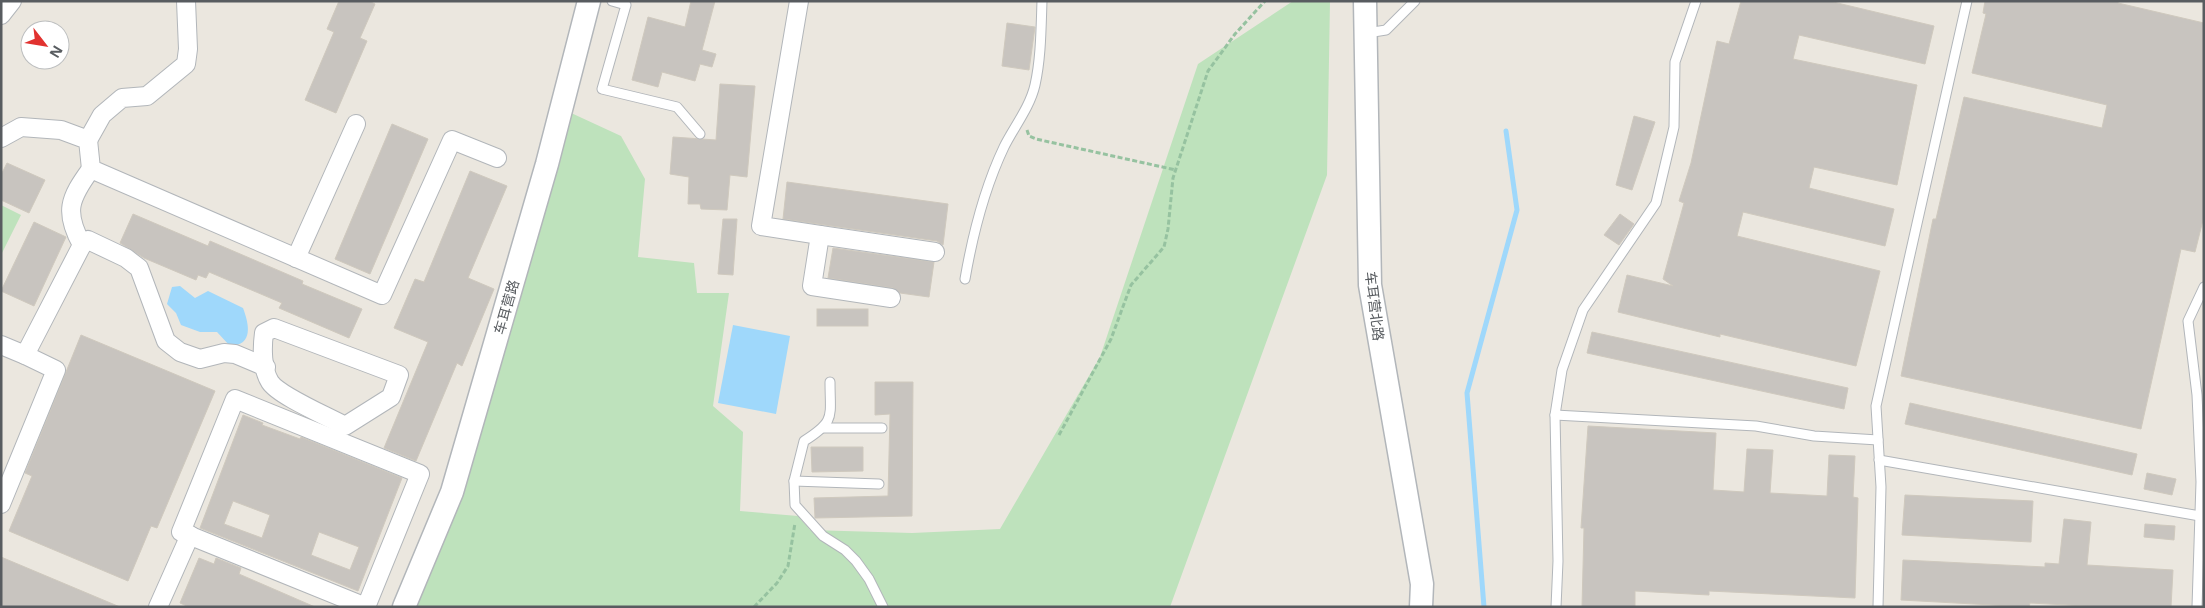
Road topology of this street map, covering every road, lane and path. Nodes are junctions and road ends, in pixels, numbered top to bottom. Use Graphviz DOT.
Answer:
graph roads {
  1 [pos="12,1"];
  2 [pos="186,1"];
  3 [pos="589,1"];
  4 [pos="612,1"];
  5 [pos="799,1"];
  6 [pos="1042,1"];
  7 [pos="1265,1"];
  8 [pos="1365,1"];
  9 [pos="1416,1"];
  10 [pos="1696,1"];
  11 [pos="1967,1"];
  12 [pos="1,15"];
  13 [pos="1367,33"];
  14 [pos="1021,115"];
  15 [pos="356,124"];
  16 [pos="700,134"];
  17 [pos="1,138"];
  18 [pos="88,140"];
  19 [pos="497,158"];
  20 [pos="91,169"];
  21 [pos="1176,170"];
  22 [pos="820,235"];
  23 [pos="82,245"];
  24 [pos="935,252"];
  25 [pos="296,258"];
  26 [pos="965,279"];
  27 [pos="2204,287"];
  28 [pos="891,298"];
  29 [pos="1,345"];
  30 [pos="26,355"];
  31 [pos="266,366"];
  32 [pos="830,382"];
  33 [pos="1555,415"];
  34 [pos="824,428"];
  35 [pos="882,428"];
  36 [pos="1059,435"];
  37 [pos="1878,440"];
  38 [pos="1879,460"];
  39 [pos="794,481"];
  40 [pos="879,484"];
  41 [pos="1,504"];
  42 [pos="795,505"];
  43 [pos="2200,516"];
  44 [pos="190,536"];
  45 [pos="158,607"];
  46 [pos="366,607"];
  47 [pos="404,607"];
  48 [pos="754,607"];
  49 [pos="883,607"];
  50 [pos="1421,607"];
  51 [pos="1556,607"];
  52 [pos="1878,607"];
  53 [pos="2197,607"];
  1 -- 12 [label="street"];
  2 -- 18 [label="street"];
  3 -- 47 [label="street, 车耳营路"];
  4 -- 16 [label="lane"];
  5 -- 22 [label="street"];
  6 -- 14 [label="lane"];
  7 -- 21 [label="path"];
  8 -- 13 [label="street, 车耳营北路"];
  9 -- 13 [label="lane"];
  10 -- 33 [label="lane"];
  11 -- 37 [label="lane"];
  13 -- 50 [label="street, 车耳营北路"];
  14 -- 21 [label="path"];
  14 -- 26 [label="lane"];
  15 -- 25 [label="street"];
  17 -- 18 [label="street"];
  18 -- 20 [label="street"];
  19 -- 25 [label="street"];
  20 -- 23 [label="street"];
  20 -- 25 [label="street"];
  21 -- 36 [label="path"];
  22 -- 24 [label="street"];
  22 -- 28 [label="street"];
  23 -- 30 [label="street"];
  23 -- 31 [label="street"];
  27 -- 43 [label="lane"];
  29 -- 30 [label="street"];
  30 -- 41 [label="street"];
  31 -- 31 [label="street"];
  32 -- 34 [label="lane"];
  33 -- 37 [label="lane"];
  33 -- 51 [label="lane"];
  34 -- 35 [label="lane"];
  34 -- 39 [label="lane"];
  37 -- 38 [label="lane"];
  38 -- 43 [label="lane"];
  38 -- 52 [label="lane"];
  39 -- 40 [label="lane"];
  39 -- 42 [label="lane"];
  42 -- 48 [label="path"];
  42 -- 49 [label="lane"];
  43 -- 53 [label="lane"];
  44 -- 45 [label="street"];
  44 -- 46 [label="street"];
  44 -- 46 [label="street"];
}
